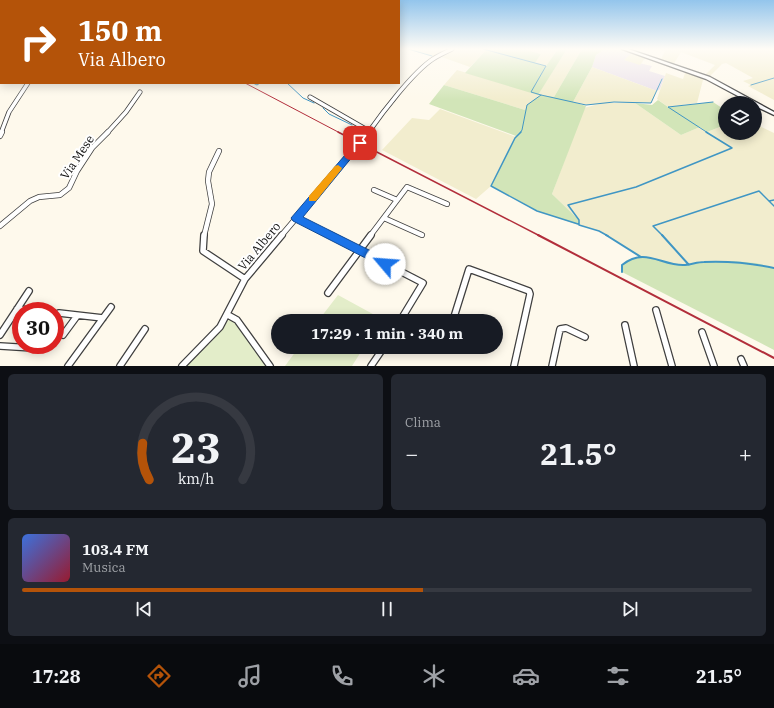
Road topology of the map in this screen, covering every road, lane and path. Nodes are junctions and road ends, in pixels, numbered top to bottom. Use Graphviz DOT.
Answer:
graph roads {
  1 [pos="425,66"];
  2 [pos="673,66"];
  3 [pos="27,84"];
  4 [pos="140,92"];
  5 [pos="741,96"];
  6 [pos="310,97"];
  7 [pos="762,107"];
  8 [pos="774,114"];
  9 [pos="369,131"];
  10 [pos="0,136"];
  11 [pos="219,151"];
  12 [pos="374,190"];
  13 [pos="397,200"];
  14 [pos="447,204"];
  15 [pos="296,218"];
  16 [pos="384,218"];
  17 [pos="0,226"];
  18 [pos="422,235"];
  19 [pos="360,251"];
  20 [pos="245,279"];
  21 [pos="28,291"];
  22 [pos="328,294"];
  23 [pos="21,302"];
  24 [pos="111,307"];
  25 [pos="656,310"];
  26 [pos="64,314"];
  27 [pos="404,314"];
  28 [pos="455,314"];
  29 [pos="228,315"];
  30 [pos="77,316"];
  31 [pos="12,317"];
  32 [pos="103,318"];
  33 [pos="625,325"];
  34 [pos="145,329"];
  35 [pos="702,332"];
  36 [pos="64,334"];
  37 [pos="0,335"];
  38 [pos="585,337"];
  39 [pos="0,346"];
  40 [pos="12,347"];
  41 [pos="379,354"];
  42 [pos="68,366"];
  43 [pos="120,366"];
  44 [pos="182,366"];
  45 [pos="270,366"];
  46 [pos="371,366"];
  47 [pos="514,366"];
  48 [pos="552,366"];
  49 [pos="634,366"];
  50 [pos="672,366"];
  51 [pos="714,366"];
  1 -- 9 [label="street, Via Albero"];
  2 -- 5 [label="street"];
  3 -- 10 [label="street"];
  4 -- 17 [label="street, Via Mese"];
  6 -- 9 [label="street"];
  7 -- 8 [label="street"];
  9 -- 15 [label="street, Via Albero"];
  11 -- 20 [label="street"];
  12 -- 13 [label="street"];
  13 -- 14 [label="street"];
  13 -- 16 [label="street"];
  15 -- 19 [label="street"];
  15 -- 20 [label="street, Via Albero"];
  16 -- 18 [label="street"];
  16 -- 19 [label="street"];
  19 -- 22 [label="street"];
  19 -- 27 [label="street"];
  20 -- 29 [label="street, Via Albero"];
  21 -- 23 [label="street"];
  24 -- 32 [label="street"];
  25 -- 50 [label="street"];
  26 -- 30 [label="street"];
  28 -- 47 [label="street"];
  29 -- 44 [label="street, Via Albero"];
  29 -- 45 [label="street"];
  30 -- 32 [label="street"];
  30 -- 36 [label="street"];
  31 -- 37 [label="street"];
  32 -- 42 [label="street"];
  33 -- 49 [label="street"];
  34 -- 43 [label="street"];
  35 -- 51 [label="street"];
  38 -- 48 [label="street"];
  39 -- 40 [label="street"];
  41 -- 46 [label="street"];
}
